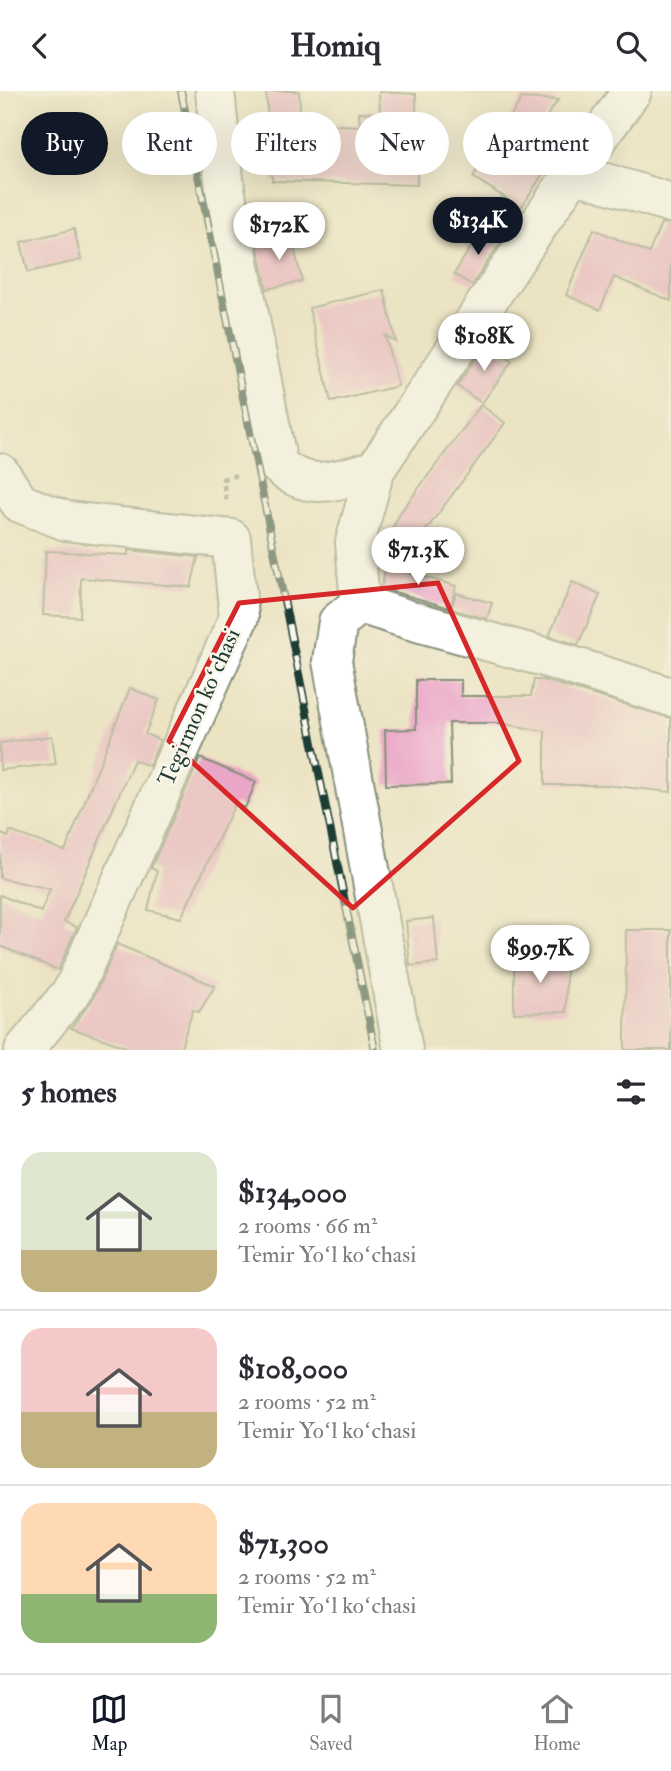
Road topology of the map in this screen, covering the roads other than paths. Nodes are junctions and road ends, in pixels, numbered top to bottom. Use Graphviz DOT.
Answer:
graph roads {
  1 [pos="215,91"];
  2 [pos="632,91"];
  3 [pos="613,117"];
  4 [pos="572,175"];
  5 [pos="580,175"];
  6 [pos="671,203"];
  7 [pos="375,470"];
  8 [pos="0,473"];
  9 [pos="360,604"];
  10 [pos="671,697"];
  11 [pos="24,1050"];
  12 [pos="404,1050"];
  1 -- 7 [label="street"];
  2 -- 3 [label="street"];
  4 -- 7 [label="street"];
  5 -- 6 [label="street"];
  7 -- 9 [label="street"];
  8 -- 11 [label="street, Tegirmon koʻchasi"];
  9 -- 10 [label="street"];
  9 -- 12 [label="street"];
}
